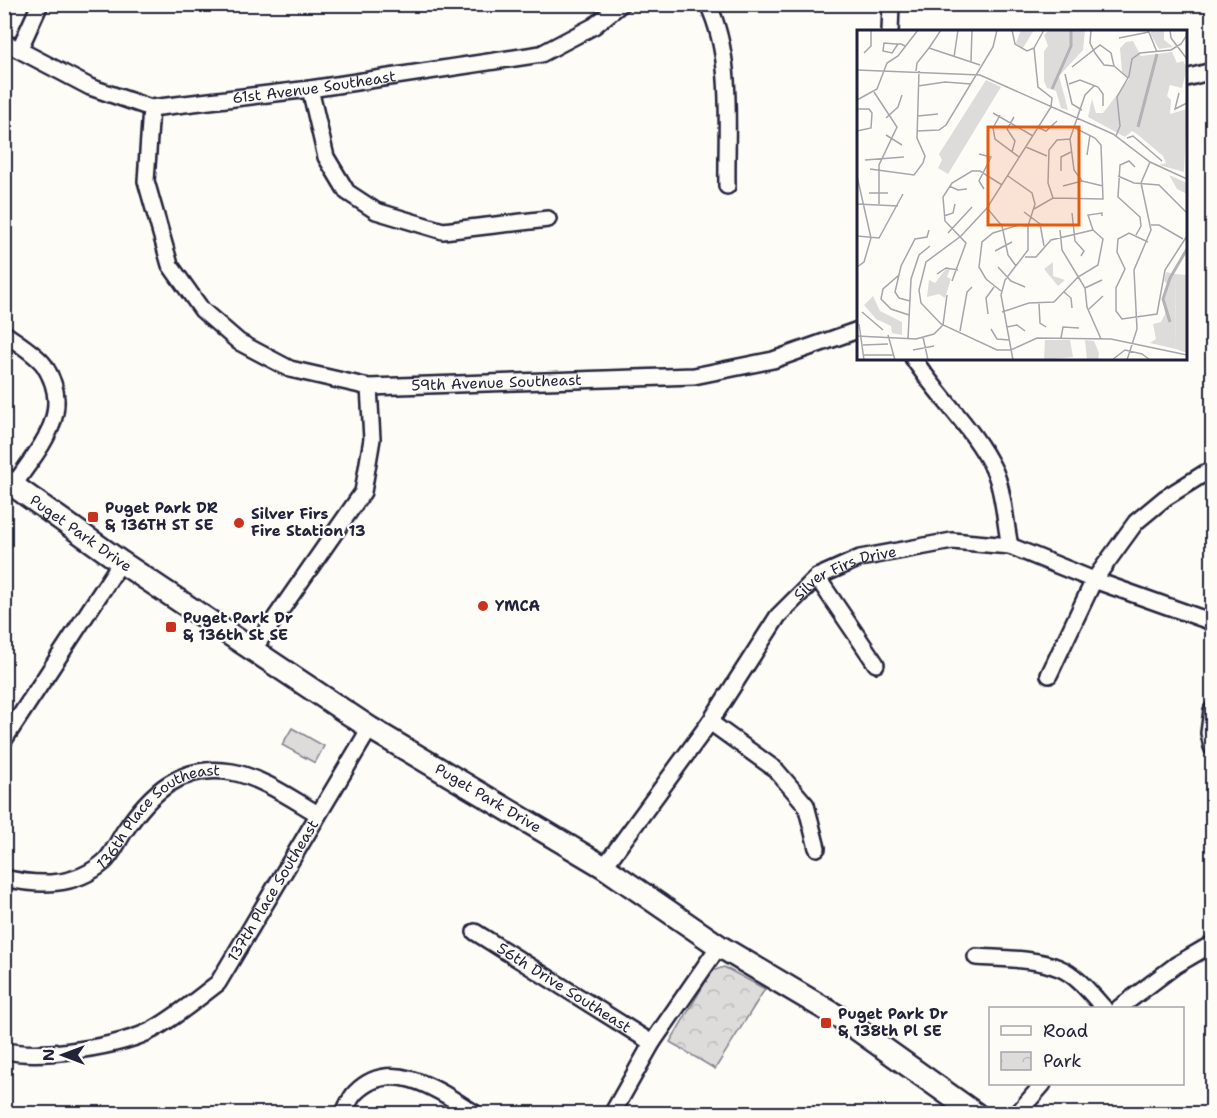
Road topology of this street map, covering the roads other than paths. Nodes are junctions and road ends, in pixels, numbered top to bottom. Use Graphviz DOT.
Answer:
graph roads {
  1 [pos="40,4"];
  2 [pos="621,4"];
  3 [pos="708,4"];
  4 [pos="891,4"];
  5 [pos="890,30"];
  6 [pos="4,42"];
  7 [pos="20,48"];
  8 [pos="1212,71"];
  9 [pos="1187,77"];
  10 [pos="310,89"];
  11 [pos="151,108"];
  12 [pos="727,186"];
  13 [pos="548,219"];
  14 [pos="857,330"];
  15 [pos="4,333"];
  16 [pos="914,360"];
  17 [pos="369,387"];
  18 [pos="1212,472"];
  19 [pos="9,482"];
  20 [pos="1010,546"];
  21 [pos="121,562"];
  22 [pos="817,577"];
  23 [pos="1094,580"];
  24 [pos="1212,622"];
  25 [pos="253,650"];
  26 [pos="876,664"];
  27 [pos="1049,675"];
  28 [pos="1212,710"];
  29 [pos="710,722"];
  30 [pos="370,728"];
  31 [pos="4,740"];
  32 [pos="1212,747"];
  33 [pos="318,814"];
  34 [pos="817,848"];
  35 [pos="604,867"];
  36 [pos="4,878"];
  37 [pos="475,932"];
  38 [pos="1212,944"];
  39 [pos="719,946"];
  40 [pos="976,957"];
  41 [pos="1103,1007"];
  42 [pos="1120,1007"];
  43 [pos="652,1043"];
  44 [pos="4,1050"];
  45 [pos="1041,1085"];
  46 [pos="343,1113"];
  47 [pos="476,1113"];
  48 [pos="612,1113"];
  49 [pos="976,1113"];
  50 [pos="1017,1113"];
  1 -- 7 [label="street"];
  2 -- 10 [label="street, 61st Avenue Southeast"];
  3 -- 12 [label="street"];
  4 -- 5 [label="street"];
  6 -- 7 [label="street, 61st Avenue Southeast"];
  7 -- 11 [label="street, 61st Avenue Southeast"];
  8 -- 9 [label="street"];
  10 -- 11 [label="street, 61st Avenue Southeast"];
  10 -- 13 [label="street"];
  11 -- 17 [label="street, 59th Avenue Southeast"];
  14 -- 17 [label="street, 59th Avenue Southeast"];
  15 -- 19 [label="street"];
  16 -- 20 [label="street"];
  17 -- 25 [label="street"];
  18 -- 23 [label="street"];
  19 -- 21 [label="street, Puget Park Drive"];
  20 -- 22 [label="street, Silver Firs Drive"];
  20 -- 23 [label="street, Silver Firs Drive"];
  21 -- 25 [label="street, Puget Park Drive"];
  21 -- 31 [label="street"];
  22 -- 26 [label="street"];
  22 -- 29 [label="street, Silver Firs Drive"];
  23 -- 24 [label="street, Silver Firs Drive"];
  23 -- 27 [label="street"];
  25 -- 30 [label="street, Puget Park Drive"];
  28 -- 32 [label="street"];
  29 -- 34 [label="street"];
  29 -- 35 [label="street, Silver Firs Drive"];
  30 -- 33 [label="street, 137th Place Southeast"];
  30 -- 35 [label="street, Puget Park Drive"];
  33 -- 36 [label="street, 136th Place Southeast"];
  33 -- 44 [label="street, 137th Place Southeast"];
  35 -- 39 [label="street, Puget Park Drive"];
  37 -- 43 [label="street, 56th Drive Southeast"];
  38 -- 42 [label="street"];
  39 -- 43 [label="street"];
  39 -- 49 [label="street, Puget Park Drive"];
  40 -- 41 [label="street"];
  43 -- 48 [label="street"];
  45 -- 50 [label="street"];
  46 -- 47 [label="street"];
}
